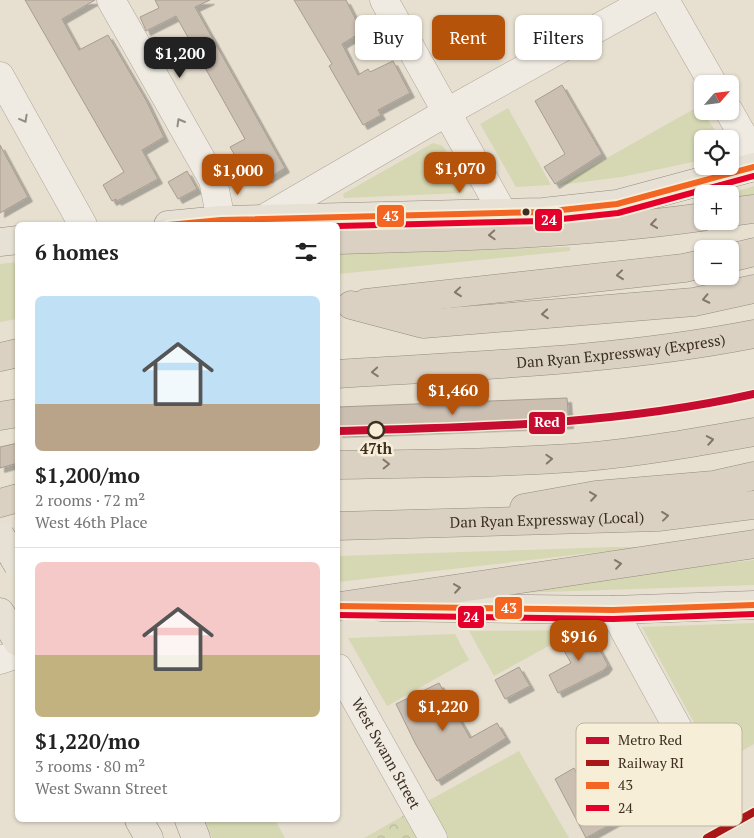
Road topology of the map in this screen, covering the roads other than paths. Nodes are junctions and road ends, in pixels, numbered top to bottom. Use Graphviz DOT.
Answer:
graph roads {
  1 [pos="111,0"];
  2 [pos="384,0"];
  3 [pos="648,0"];
  4 [pos="664,0"];
  5 [pos="708,75"];
  6 [pos="0,76"];
  7 [pos="447,112"];
  8 [pos="734,120"];
  9 [pos="754,155"];
  10 [pos="754,167"];
  11 [pos="754,209"];
  12 [pos="739,211"];
  13 [pos="504,215"];
  14 [pos="694,217"];
  15 [pos="263,219"];
  16 [pos="221,220"];
  17 [pos="81,222"];
  18 [pos="200,222"];
  19 [pos="15,240"];
  20 [pos="340,240"];
  21 [pos="0,242"];
  22 [pos="754,252"];
  23 [pos="739,256"];
  24 [pos="694,266"];
  25 [pos="754,289"];
  26 [pos="344,305"];
  27 [pos="754,334"];
  28 [pos="15,354"];
  29 [pos="0,357"];
  30 [pos="340,374"];
  31 [pos="15,414"];
  32 [pos="0,416"];
  33 [pos="754,432"];
  34 [pos="340,466"];
  35 [pos="754,476"];
  36 [pos="15,499"];
  37 [pos="0,503"];
  38 [pos="754,505"];
  39 [pos="424,525"];
  40 [pos="340,526"];
  41 [pos="0,535"];
  42 [pos="754,544"];
  43 [pos="15,559"];
  44 [pos="15,560"];
  45 [pos="0,562"];
  46 [pos="754,605"];
  47 [pos="340,606"];
  48 [pos="340,606"];
  49 [pos="613,610"];
  50 [pos="0,612"];
  51 [pos="15,637"];
  52 [pos="15,655"];
  53 [pos="0,660"];
  54 [pos="340,672"];
  55 [pos="675,723"];
  56 [pos="139,822"];
  57 [pos="190,822"];
  58 [pos="149,838"];
  59 [pos="196,838"];
  60 [pos="434,838"];
  16 -- 1 [label="street, one-way"];
  2 -- 7 [label="street"];
  3 -- 7 [label="street"];
  4 -- 5 [label="street"];
  6 -- 17 [label="street, one-way"];
  7 -- 13 [label="street"];
  7 -- 15 [label="street"];
  8 -- 9 [label="street"];
  10 -- 13 [label="main road"];
  11 -- 12 [label="highway"];
  13 -- 15 [label="main road"];
  14 -- 20 [label="highway, one-way"];
  15 -- 16 [label="main road"];
  16 -- 18 [label="main road"];
  19 -- 21 [label="main road"];
  22 -- 23 [label="highway"];
  24 -- 26 [label="highway, one-way"];
  25 -- 26 [label="highway, one-way"];
  27 -- 30 [label="highway, Dan Ryan Expressway (Express), one-way"];
  28 -- 29 [label="highway"];
  31 -- 32 [label="highway"];
  34 -- 33 [label="highway, one-way"];
  39 -- 35 [label="highway, one-way"];
  36 -- 37 [label="highway"];
  39 -- 38 [label="highway, Dan Ryan Expressway (Local), one-way"];
  39 -- 40 [label="highway, Dan Ryan Expressway (Local)"];
  41 -- 44 [label="main road, bridge"];
  47 -- 42 [label="highway, one-way"];
  43 -- 45 [label="highway"];
  46 -- 49 [label="main road"];
  48 -- 49 [label="main road"];
  49 -- 55 [label="street"];
  50 -- 51 [label="main road"];
  52 -- 53 [label="street"];
  54 -- 60 [label="street, West Swann Street"];
  56 -- 58 [label="main road"];
  57 -- 59 [label="main road"];
}
